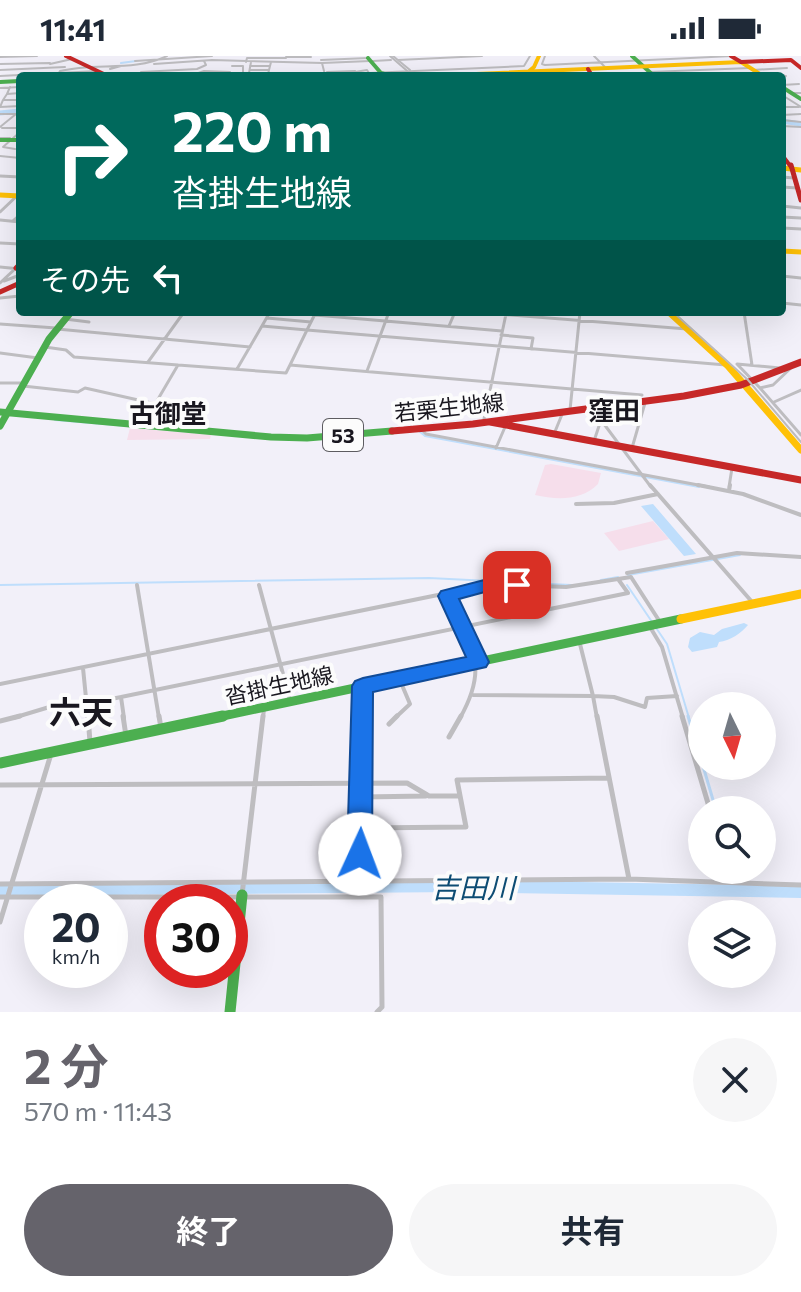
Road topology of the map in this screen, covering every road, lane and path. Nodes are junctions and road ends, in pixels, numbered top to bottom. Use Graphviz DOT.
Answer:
graph roads {
  1 [pos="167,56"];
  2 [pos="393,56"];
  3 [pos="482,56"];
  4 [pos="530,56"];
  5 [pos="542,56"];
  6 [pos="594,56"];
  7 [pos="662,56"];
  8 [pos="721,56"];
  9 [pos="210,57"];
  10 [pos="299,57"];
  11 [pos="311,57"];
  12 [pos="444,57"];
  13 [pos="106,59"];
  14 [pos="162,59"];
  15 [pos="247,59"];
  16 [pos="286,59"];
  17 [pos="699,59"];
  18 [pos="234,60"];
  19 [pos="391,60"];
  20 [pos="398,60"];
  21 [pos="73,61"];
  22 [pos="135,61"];
  23 [pos="204,61"];
  24 [pos="730,61"];
  25 [pos="788,61"];
  26 [pos="221,62"];
  27 [pos="321,62"];
  28 [pos="3,63"];
  29 [pos="29,63"];
  30 [pos="154,64"];
  31 [pos="603,65"];
  32 [pos="673,65"];
  33 [pos="740,65"];
  34 [pos="232,66"];
  35 [pos="250,66"];
  36 [pos="371,66"];
  37 [pos="643,66"];
  38 [pos="26,68"];
  39 [pos="270,68"];
  40 [pos="801,68"];
  41 [pos="713,69"];
  42 [pos="0,70"];
  43 [pos="129,70"];
  44 [pos="213,71"];
  45 [pos="411,71"];
  46 [pos="25,72"];
  47 [pos="101,72"];
  48 [pos="208,72"];
  49 [pos="218,72"];
  50 [pos="230,72"];
  51 [pos="243,72"];
  52 [pos="250,72"];
  53 [pos="257,72"];
  54 [pos="273,72"];
  55 [pos="325,72"];
  56 [pos="348,72"];
  57 [pos="528,72"];
  58 [pos="592,72"];
  59 [pos="681,72"];
  60 [pos="717,72"];
  61 [pos="751,72"];
  62 [pos="0,82"];
  63 [pos="16,84"];
  64 [pos="799,84"];
  65 [pos="10,87"];
  66 [pos="788,92"];
  67 [pos="16,93"];
  68 [pos="7,94"];
  69 [pos="801,99"];
  70 [pos="2,100"];
  71 [pos="16,106"];
  72 [pos="9,107"];
  73 [pos="801,107"];
  74 [pos="0,108"];
  75 [pos="786,109"];
  76 [pos="7,112"];
  77 [pos="801,114"];
  78 [pos="16,115"];
  79 [pos="795,115"];
  80 [pos="786,117"];
  81 [pos="16,129"];
  82 [pos="0,139"];
  83 [pos="14,140"];
  84 [pos="0,156"];
  85 [pos="6,156"];
  86 [pos="16,157"];
  87 [pos="795,177"];
  88 [pos="16,198"];
  89 [pos="801,200"];
  90 [pos="0,212"];
  91 [pos="16,218"];
  92 [pos="0,220"];
  93 [pos="13,221"];
  94 [pos="16,221"];
  95 [pos="787,249"];
  96 [pos="801,252"];
  97 [pos="67,316"];
  98 [pos="71,316"];
  99 [pos="181,316"];
  100 [pos="314,316"];
  101 [pos="342,316"];
  102 [pos="388,316"];
  103 [pos="453,316"];
  104 [pos="505,316"];
  105 [pos="537,316"];
  106 [pos="580,316"];
  107 [pos="672,316"];
  108 [pos="745,316"];
  109 [pos="267,318"];
  110 [pos="579,320"];
  111 [pos="386,321"];
  112 [pos="89,322"];
  113 [pos="311,322"];
  114 [pos="0,324"];
  115 [pos="262,326"];
  116 [pos="449,326"];
  117 [pos="56,329"];
  118 [pos="687,329"];
  119 [pos="307,330"];
  120 [pos="501,333"];
  121 [pos="380,337"];
  122 [pos="165,339"];
  123 [pos="499,346"];
  124 [pos="45,347"];
  125 [pos="250,347"];
  126 [pos="531,349"];
  127 [pos="0,353"];
  128 [pos="576,353"];
  129 [pos="38,358"];
  130 [pos="801,361"];
  131 [pos="148,362"];
  132 [pos="178,365"];
  133 [pos="290,365"];
  134 [pos="752,365"];
  135 [pos="728,366"];
  136 [pos="237,369"];
  137 [pos="790,369"];
  138 [pos="367,371"];
  139 [pos="492,382"];
  140 [pos="0,383"];
  141 [pos="24,384"];
  142 [pos="760,388"];
  143 [pos="572,389"];
  144 [pos="801,390"];
  145 [pos="644,398"];
  146 [pos="774,402"];
  147 [pos="156,404"];
  148 [pos="592,408"];
  149 [pos="566,411"];
  150 [pos="4,413"];
  151 [pos="490,422"];
  152 [pos="601,422"];
  153 [pos="143,425"];
  154 [pos="0,426"];
  155 [pos="505,427"];
  156 [pos="421,429"];
  157 [pos="801,435"];
  158 [pos="554,436"];
  159 [pos="593,443"];
  160 [pos="496,448"];
  161 [pos="619,448"];
  162 [pos="632,450"];
  163 [pos="801,450"];
  164 [pos="732,468"];
  165 [pos="640,475"];
  166 [pos="801,480"];
  167 [pos="729,491"];
  168 [pos="658,494"];
  169 [pos="576,504"];
  170 [pos="801,515"];
  171 [pos="717,557"];
  172 [pos="801,557"];
  173 [pos="628,574"];
  174 [pos="618,579"];
  175 [pos="137,585"];
  176 [pos="259,585"];
  177 [pos="801,594"];
  178 [pos="448,596"];
  179 [pos="755,605"];
  180 [pos="660,622"];
  181 [pos="648,625"];
  182 [pos="463,628"];
  183 [pos="271,631"];
  184 [pos="579,639"];
  185 [pos="150,654"];
  186 [pos="478,662"];
  187 [pos="280,665"];
  188 [pos="83,668"];
  189 [pos="399,678"];
  190 [pos="0,684"];
  191 [pos="363,686"];
  192 [pos="155,690"];
  193 [pos="473,695"];
  194 [pos="593,696"];
  195 [pos="677,696"];
  196 [pos="121,697"];
  197 [pos="290,700"];
  198 [pos="87,704"];
  199 [pos="264,706"];
  200 [pos="0,721"];
  201 [pos="389,724"];
  202 [pos="161,728"];
  203 [pos="126,736"];
  204 [pos="449,737"];
  205 [pos="90,743"];
  206 [pos="51,752"];
  207 [pos="0,763"];
  208 [pos="609,778"];
  209 [pos="254,783"];
  210 [pos="362,783"];
  211 [pos="0,785"];
  212 [pos="40,785"];
  213 [pos="429,796"];
  214 [pos="458,796"];
  215 [pos="706,796"];
  216 [pos="362,797"];
  217 [pos="361,828"];
  218 [pos="629,879"];
  219 [pos="359,880"];
  220 [pos="688,880"];
  221 [pos="243,881"];
  222 [pos="0,884"];
  223 [pos="10,884"];
  224 [pos="243,884"];
  225 [pos="776,884"];
  226 [pos="801,885"];
  227 [pos="248,895"];
  228 [pos="144,896"];
  229 [pos="5,897"];
  230 [pos="359,897"];
  231 [pos="0,922"];
  232 [pos="232,988"];
  233 [pos="230,1012"];
  234 [pos="377,1012"];
  1 -- 14 [label="street"];
  2 -- 20 [label="street"];
  3 -- 12 [label="street"];
  4 -- 45 [label="street"];
  5 -- 31 [label="street"];
  5 -- 57 [label="main road"];
  6 -- 31 [label="street"];
  7 -- 32 [label="street"];
  8 -- 17 [label="street"];
  8 -- 24 [label="street"];
  8 -- 24 [label="street"];
  9 -- 14 [label="street"];
  9 -- 23 [label="street"];
  9 -- 26 [label="street"];
  10 -- 11 [label="street"];
  10 -- 16 [label="street"];
  11 -- 27 [label="street"];
  12 -- 20 [label="street"];
  13 -- 47 [label="street"];
  14 -- 22 [label="street"];
  14 -- 30 [label="street"];
  15 -- 16 [label="street"];
  15 -- 18 [label="street"];
  15 -- 35 [label="street"];
  16 -- 27 [label="street"];
  16 -- 39 [label="street"];
  17 -- 24 [label="main road"];
  17 -- 32 [label="main road"];
  18 -- 26 [label="street"];
  18 -- 34 [label="street"];
  19 -- 36 [label="street"];
  20 -- 45 [label="street"];
  21 -- 29 [label="street"];
  21 -- 38 [label="street"];
  21 -- 47 [label="main road"];
  23 -- 30 [label="street"];
  23 -- 43 [label="street"];
  24 -- 33 [label="main road"];
  24 -- 41 [label="street"];
  25 -- 33 [label="main road"];
  25 -- 40 [label="main road"];
  25 -- 61 [label="street"];
  26 -- 44 [label="street"];
  27 -- 36 [label="street"];
  27 -- 55 [label="street"];
  28 -- 29 [label="street"];
  29 -- 38 [label="street"];
  30 -- 43 [label="street"];
  31 -- 37 [label="main road"];
  31 -- 58 [label="main road"];
  32 -- 37 [label="main road"];
  32 -- 41 [label="street"];
  32 -- 59 [label="street"];
  33 -- 61 [label="main road"];
  34 -- 50 [label="street"];
  34 -- 51 [label="street"];
  35 -- 39 [label="street"];
  35 -- 52 [label="street"];
  36 -- 45 [label="street"];
  36 -- 56 [label="street"];
  38 -- 42 [label="street"];
  38 -- 46 [label="street"];
  39 -- 53 [label="street"];
  39 -- 54 [label="street"];
  41 -- 60 [label="street"];
  43 -- 47 [label="street"];
  43 -- 47 [label="street"];
  44 -- 48 [label="street"];
  44 -- 49 [label="street"];
  62 -- 65 [label="street"];
  63 -- 65 [label="street"];
  64 -- 66 [label="street"];
  65 -- 68 [label="street"];
  66 -- 69 [label="main road"];
  66 -- 73 [label="street"];
  67 -- 68 [label="street"];
  68 -- 70 [label="street"];
  70 -- 74 [label="street"];
  71 -- 72 [label="street"];
  72 -- 74 [label="street"];
  72 -- 76 [label="street"];
  75 -- 79 [label="street"];
  77 -- 79 [label="street"];
  78 -- 81 [label="street"];
  79 -- 80 [label="street"];
  82 -- 83 [label="main road"];
  83 -- 85 [label="street"];
  84 -- 85 [label="street"];
  85 -- 86 [label="street"];
  87 -- 89 [label="main road"];
  88 -- 90 [label="street"];
  91 -- 93 [label="street"];
  92 -- 93 [label="street"];
  93 -- 94 [label="street"];
  95 -- 96 [label="main road"];
  97 -- 117 [label="main road"];
  98 -- 112 [label="street"];
  99 -- 122 [label="street"];
  100 -- 113 [label="street"];
  101 -- 111 [label="street"];
  102 -- 111 [label="street"];
  103 -- 116 [label="street"];
  104 -- 120 [label="street"];
  105 -- 110 [label="street"];
  106 -- 110 [label="street"];
  107 -- 118 [label="main road"];
  108 -- 134 [label="street"];
  109 -- 113 [label="street"];
  109 -- 115 [label="street"];
  110 -- 118 [label="street"];
  110 -- 128 [label="street"];
  111 -- 116 [label="street"];
  111 -- 121 [label="street"];
  113 -- 119 [label="street"];
  114 -- 117 [label="street"];
  115 -- 119 [label="street"];
  115 -- 125 [label="street"];
  116 -- 120 [label="street"];
  117 -- 122 [label="street"];
  117 -- 124 [label="main road"];
  118 -- 135 [label="main road"];
  119 -- 121 [label="street"];
  119 -- 133 [label="street"];
  120 -- 123 [label="street"];
  120 -- 126 [label="street"];
  121 -- 123 [label="street"];
  121 -- 138 [label="street"];
  122 -- 125 [label="street"];
  122 -- 131 [label="street"];
  123 -- 126 [label="street"];
  123 -- 139 [label="street"];
  124 -- 129 [label="main road"];
  124 -- 131 [label="street"];
  125 -- 136 [label="street"];
  126 -- 128 [label="street"];
  127 -- 129 [label="street"];
  128 -- 135 [label="street"];
  128 -- 143 [label="street"];
  129 -- 141 [label="main road"];
  130 -- 137 [label="street"];
  130 -- 145 [label="main road, 若栗生地線 / 53"];
  131 -- 132 [label="street"];
  132 -- 136 [label="street"];
  132 -- 147 [label="street"];
  133 -- 136 [label="street"];
  133 -- 138 [label="street"];
  134 -- 137 [label="street"];
  134 -- 142 [label="street"];
  135 -- 163 [label="main road"];
  137 -- 142 [label="street"];
  138 -- 139 [label="street"];
  139 -- 143 [label="street"];
  139 -- 151 [label="street"];
  140 -- 141 [label="street"];
  141 -- 147 [label="street"];
  141 -- 150 [label="main road"];
  142 -- 146 [label="street"];
  143 -- 145 [label="street"];
  143 -- 149 [label="street"];
  144 -- 146 [label="street"];
  145 -- 148 [label="main road, 若栗生地線 / 53"];
  145 -- 162 [label="street"];
  146 -- 157 [label="street"];
  147 -- 153 [label="street"];
  148 -- 149 [label="main road, 若栗生地線 / 53"];
  148 -- 152 [label="street"];
  149 -- 151 [label="main road, 若栗生地線 / 53"];
  149 -- 158 [label="street"];
  150 -- 153 [label="main road, 若栗生地線 / 53"];
  150 -- 154 [label="main road"];
  151 -- 155 [label="main road"];
  151 -- 156 [label="main road, 若栗生地線 / 53"];
  152 -- 159 [label="street"];
  152 -- 161 [label="street"];
  153 -- 156 [label="main road, 若栗生地線 / 53"];
  155 -- 158 [label="main road"];
  155 -- 160 [label="street"];
  156 -- 160 [label="street"];
  158 -- 159 [label="main road"];
  159 -- 161 [label="main road"];
  160 -- 165 [label="street"];
  161 -- 162 [label="main road"];
  161 -- 165 [label="street"];
  162 -- 164 [label="main road"];
  164 -- 166 [label="main road"];
  164 -- 167 [label="street"];
  165 -- 167 [label="street"];
  165 -- 168 [label="street"];
  167 -- 170 [label="street"];
  168 -- 169 [label="street"];
  168 -- 171 [label="street"];
  171 -- 172 [label="street"];
  171 -- 173 [label="street"];
  171 -- 179 [label="street"];
  173 -- 174 [label="street"];
  173 -- 180 [label="street"];
  174 -- 178 [label="street"];
  174 -- 182 [label="street"];
  175 -- 185 [label="street"];
  176 -- 183 [label="street"];
  177 -- 179 [label="main road, 沓掛生地線"];
  178 -- 182 [label="street"];
  178 -- 183 [label="street"];
  179 -- 180 [label="main road, 沓掛生地線"];
  180 -- 181 [label="main road, 沓掛生地線"];
  181 -- 184 [label="main road, 沓掛生地線"];
  181 -- 195 [label="street"];
  182 -- 186 [label="street"];
  182 -- 187 [label="street"];
  183 -- 185 [label="street"];
  183 -- 187 [label="street"];
  184 -- 186 [label="main road, 沓掛生地線"];
  184 -- 194 [label="street"];
  185 -- 188 [label="street"];
  185 -- 192 [label="street"];
  186 -- 189 [label="main road, 沓掛生地線"];
  186 -- 193 [label="street"];
  187 -- 192 [label="street"];
  187 -- 197 [label="street"];
  188 -- 190 [label="street"];
  188 -- 198 [label="street"];
  189 -- 191 [label="main road, 沓掛生地線"];
  189 -- 201 [label="street"];
  191 -- 197 [label="main road, 沓掛生地線"];
  191 -- 210 [label="street"];
  192 -- 196 [label="street"];
  192 -- 202 [label="street"];
  193 -- 194 [label="street"];
  193 -- 204 [label="street"];
  194 -- 195 [label="street"];
  194 -- 208 [label="street"];
  195 -- 215 [label="street"];
  196 -- 198 [label="street"];
  196 -- 203 [label="street"];
  197 -- 199 [label="main road, 沓掛生地線"];
  198 -- 200 [label="street"];
  198 -- 205 [label="street"];
  199 -- 202 [label="main road, 沓掛生地線"];
  199 -- 209 [label="street"];
  202 -- 203 [label="main road, 沓掛生地線"];
  203 -- 205 [label="main road, 沓掛生地線"];
  205 -- 206 [label="main road, 沓掛生地線"];
  206 -- 207 [label="main road, 沓掛生地線"];
  206 -- 212 [label="street"];
  208 -- 214 [label="street"];
  208 -- 218 [label="street"];
  209 -- 210 [label="street"];
  209 -- 212 [label="street"];
  209 -- 221 [label="street"];
  210 -- 213 [label="street"];
  210 -- 216 [label="street"];
  211 -- 212 [label="street"];
  212 -- 223 [label="street"];
  213 -- 214 [label="street"];
  213 -- 216 [label="street"];
  214 -- 217 [label="street"];
  216 -- 217 [label="street"];
  217 -- 219 [label="street"];
  218 -- 219 [label="street"];
  218 -- 220 [label="street"];
  219 -- 221 [label="street"];
  219 -- 230 [label="street"];
  221 -- 223 [label="street"];
  221 -- 224 [label="street"];
  222 -- 223 [label="street"];
  223 -- 229 [label="street"];
  225 -- 226 [label="street"];
  227 -- 230 [label="street"];
  228 -- 229 [label="street"];
  229 -- 231 [label="street"];
  230 -- 234 [label="street"];
  232 -- 233 [label="main road"];
}
